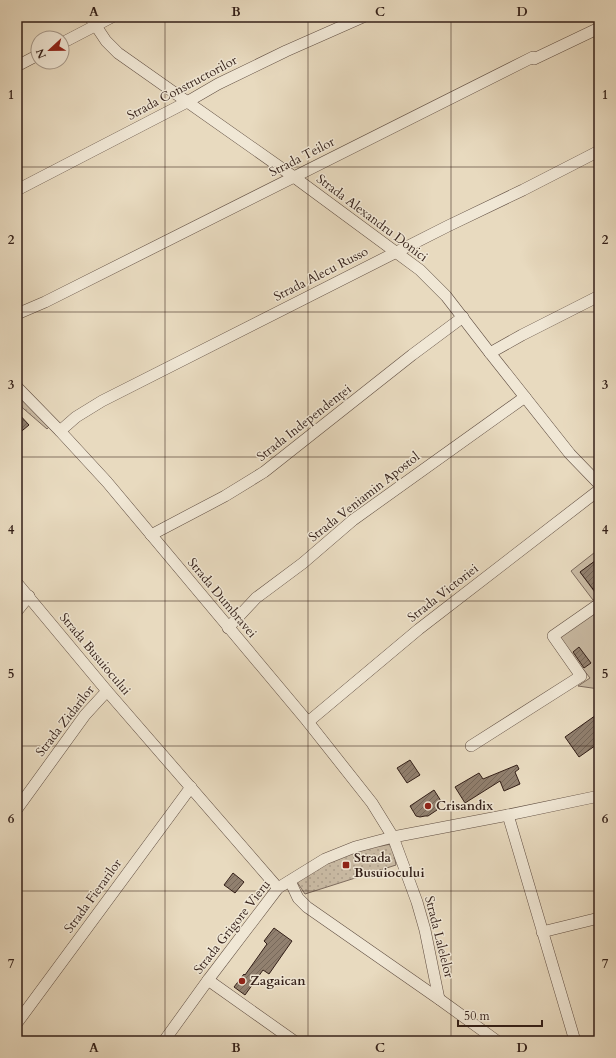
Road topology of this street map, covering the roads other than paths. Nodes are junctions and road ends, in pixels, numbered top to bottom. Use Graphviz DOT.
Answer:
graph roads {
  1 [pos="112,17"];
  2 [pos="363,17"];
  3 [pos="93,21"];
  4 [pos="599,28"];
  5 [pos="70,37"];
  6 [pos="30,59"];
  7 [pos="17,66"];
  8 [pos="187,102"];
  9 [pos="599,151"];
  10 [pos="294,177"];
  11 [pos="17,190"];
  12 [pos="396,253"];
  13 [pos="599,296"];
  14 [pos="17,314"];
  15 [pos="463,317"];
  16 [pos="490,353"];
  17 [pos="17,388"];
  18 [pos="524,397"];
  19 [pos="60,431"];
  20 [pos="599,484"];
  21 [pos="599,490"];
  22 [pos="151,534"];
  23 [pos="17,583"];
  24 [pos="29,596"];
  25 [pos="599,604"];
  26 [pos="17,612"];
  27 [pos="228,628"];
  28 [pos="107,690"];
  29 [pos="308,722"];
  30 [pos="471,746"];
  31 [pos="191,787"];
  32 [pos="599,796"];
  33 [pos="17,809"];
  34 [pos="508,815"];
  35 [pos="393,837"];
  36 [pos="290,881"];
  37 [pos="278,888"];
  38 [pos="599,918"];
  39 [pos="542,932"];
  40 [pos="208,980"];
  41 [pos="439,999"];
  42 [pos="17,1023"];
  43 [pos="164,1041"];
  44 [pos="294,1041"];
  45 [pos="497,1041"];
  46 [pos="575,1041"];
  1 -- 3 [label="street"];
  2 -- 8 [label="street, Strada Constructorilor"];
  3 -- 5 [label="street"];
  3 -- 8 [label="street, Strada Alexandru Donici"];
  4 -- 10 [label="street, Strada Teilor"];
  6 -- 7 [label="street"];
  8 -- 10 [label="street, Strada Alexandru Donici"];
  8 -- 11 [label="street, Strada Constructorilor"];
  9 -- 12 [label="street, Strada Alecu Russo"];
  10 -- 12 [label="street, Strada Alexandru Donici"];
  10 -- 14 [label="street, Strada Teilor"];
  12 -- 15 [label="street, Strada Alexandru Donici"];
  12 -- 19 [label="street, Strada Alecu Russo"];
  13 -- 16 [label="street"];
  15 -- 16 [label="street, Strada Alexandru Donici"];
  15 -- 22 [label="street, Strada Independenţei"];
  16 -- 18 [label="street, Strada Alexandru Donici"];
  17 -- 19 [label="street, Strada Dumbravei"];
  18 -- 20 [label="street, Strada Alexandru Donici"];
  18 -- 27 [label="street, Strada Veniamin Apostol"];
  19 -- 22 [label="street, Strada Dumbravei"];
  21 -- 29 [label="street, Strada Victoriei"];
  22 -- 27 [label="street, Strada Dumbravei"];
  23 -- 24 [label="street, Strada Busuiocului"];
  24 -- 26 [label="street"];
  24 -- 28 [label="street, Strada Busuiocului"];
  25 -- 30 [label="street"];
  27 -- 29 [label="street, Strada Dumbravei"];
  28 -- 31 [label="street, Strada Busuiocului"];
  28 -- 33 [label="street, Strada Zidarilor"];
  29 -- 35 [label="street, Strada Dumbravei"];
  31 -- 37 [label="street, Strada Busuiocului"];
  31 -- 42 [label="street, Strada Fierarilor"];
  32 -- 34 [label="street, Strada Grigore Vieru"];
  34 -- 35 [label="street, Strada Grigore Vieru"];
  34 -- 39 [label="street"];
  35 -- 36 [label="street, Strada Grigore Vieru"];
  35 -- 41 [label="street, Strada Lalelelor"];
  36 -- 37 [label="street, Strada Grigore Vieru"];
  36 -- 41 [label="street"];
  37 -- 40 [label="street, Strada Grigore Vieru"];
  38 -- 39 [label="street"];
  39 -- 46 [label="street"];
  40 -- 43 [label="street, Strada Grigore Vieru"];
  40 -- 44 [label="street"];
  41 -- 45 [label="street"];
}
